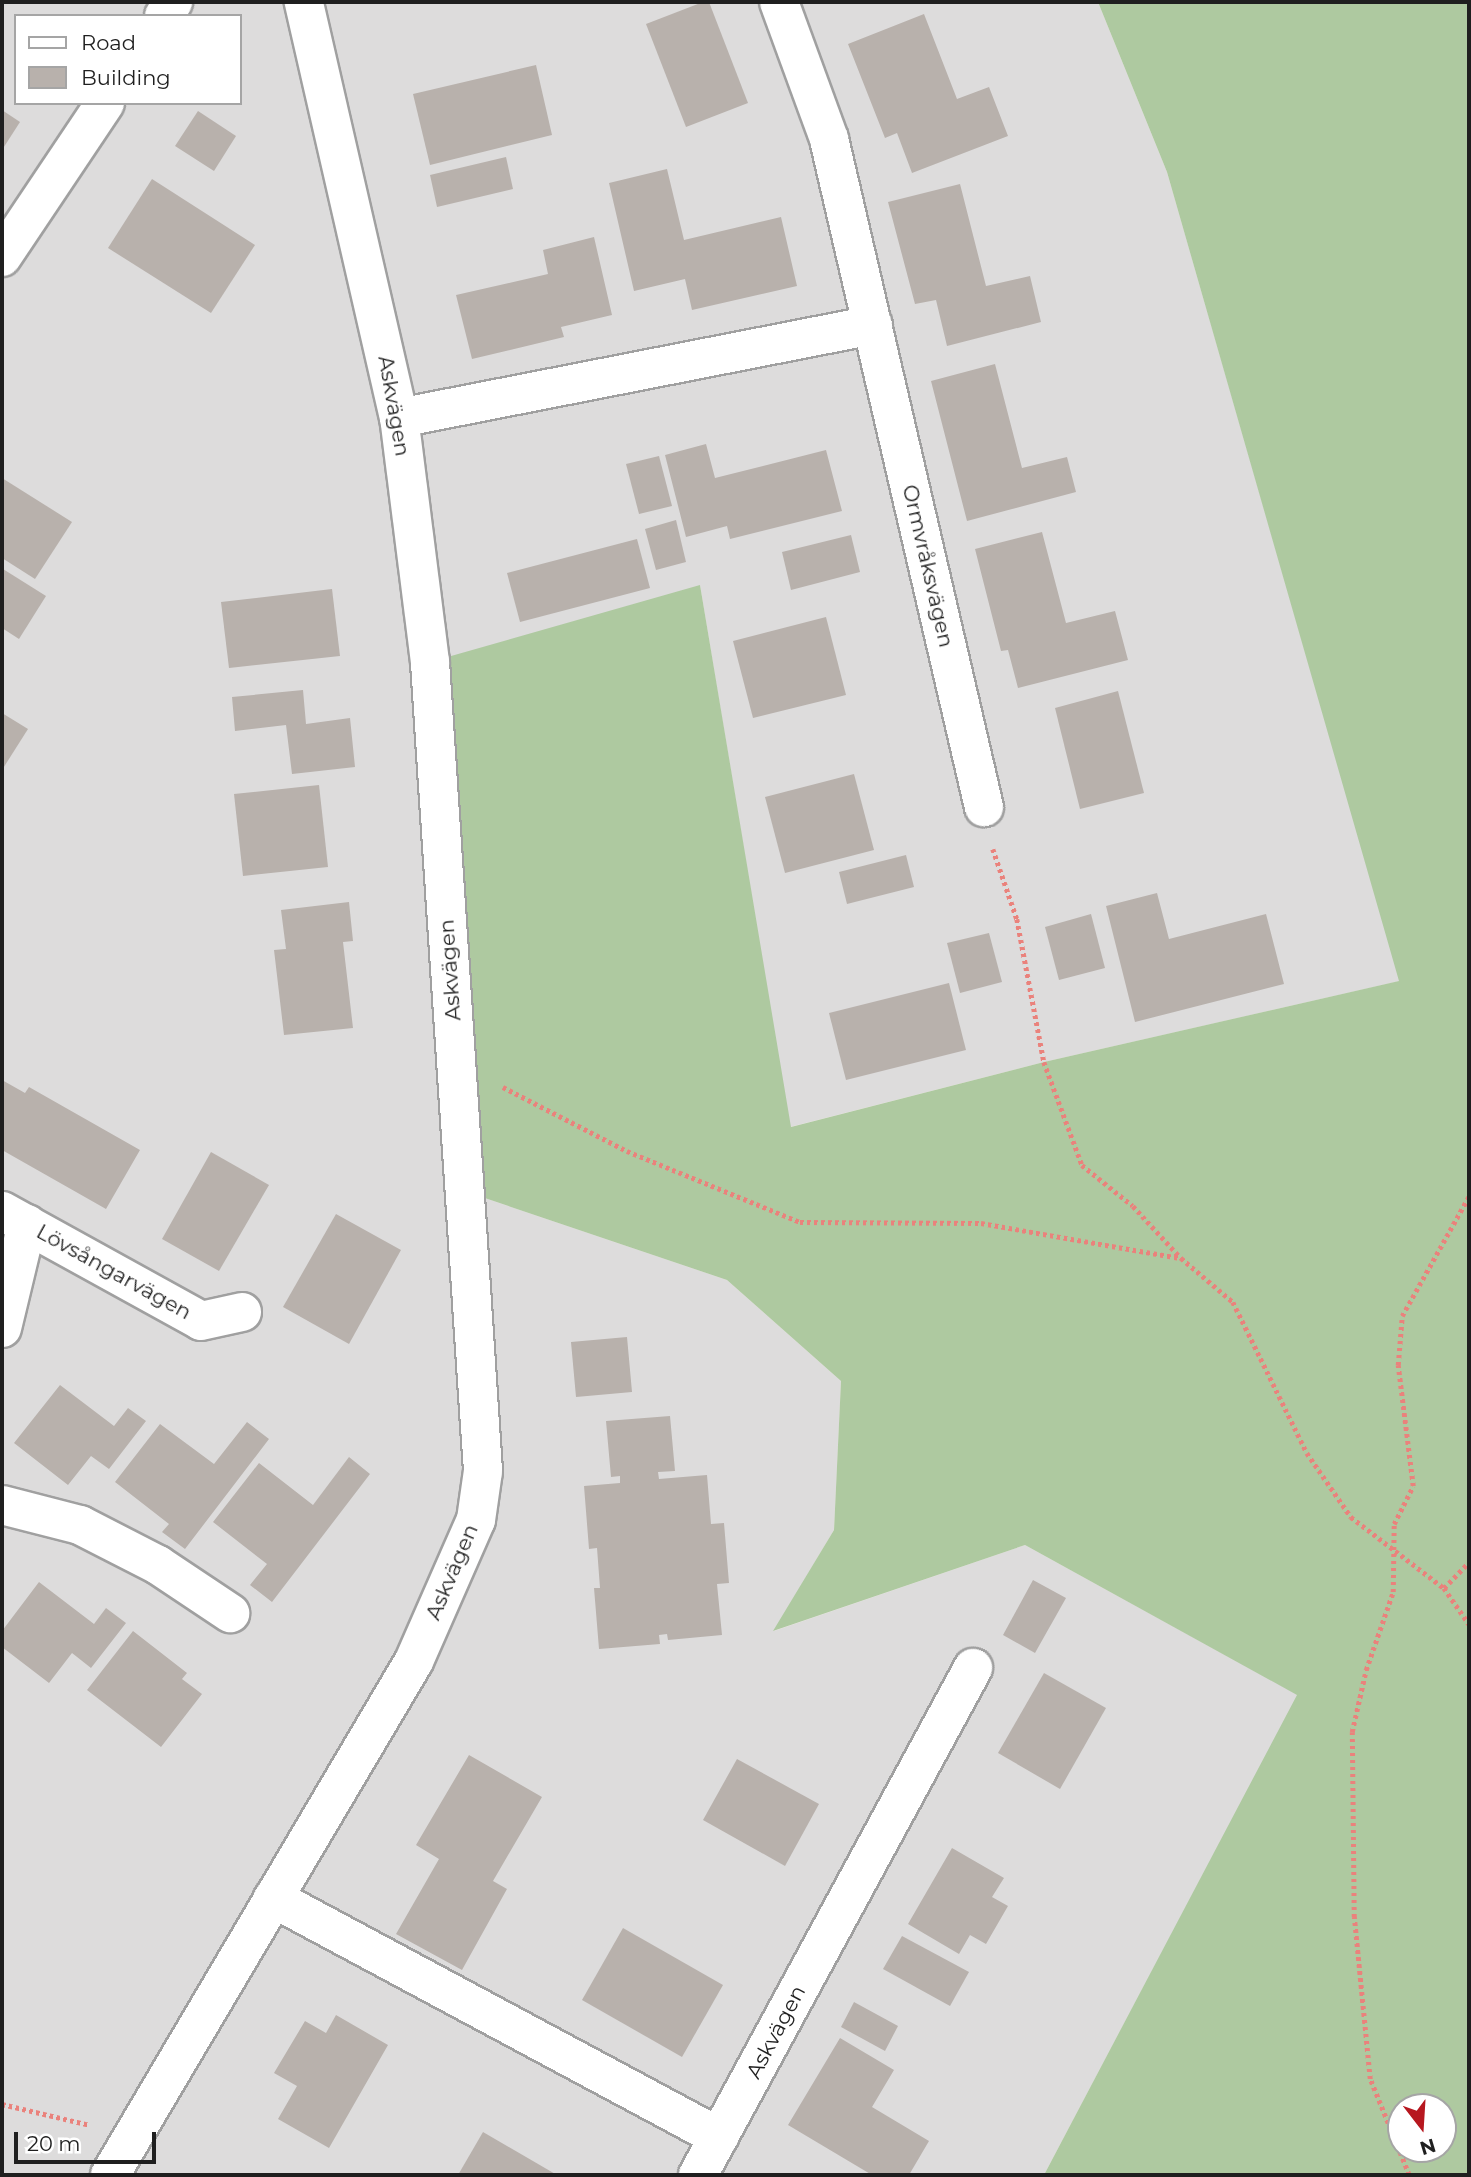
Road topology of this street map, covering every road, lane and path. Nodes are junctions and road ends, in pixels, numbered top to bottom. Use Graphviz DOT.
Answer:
graph roads {
  1 [pos="304,2"];
  2 [pos="779,2"];
  3 [pos="104,105"];
  4 [pos="2,257"];
  5 [pos="873,325"];
  6 [pos="399,418"];
  7 [pos="984,807"];
  8 [pos="456,1063"];
  9 [pos="1469,1196"];
  10 [pos="14,1217"];
  11 [pos="1181,1258"];
  12 [pos="242,1312"];
  13 [pos="2,1328"];
  14 [pos="2,1505"];
  15 [pos="1394,1549"];
  16 [pos="1469,1562"];
  17 [pos="1444,1588"];
  18 [pos="230,1613"];
  19 [pos="1469,1624"];
  20 [pos="973,1668"];
  21 [pos="273,1898"];
  22 [pos="2,2105"];
  23 [pos="132,2134"];
  24 [pos="719,2137"];
  25 [pos="110,2175"];
  26 [pos="698,2175"];
  27 [pos="1409,2175"];
  1 -- 6 [label="street, Askvägen"];
  2 -- 5 [label="street, Ormvråksvägen"];
  3 -- 4 [label="street"];
  5 -- 6 [label="street"];
  5 -- 7 [label="street, Ormvråksvägen"];
  6 -- 8 [label="street, Askvägen"];
  7 -- 11 [label="path"];
  8 -- 11 [label="path"];
  8 -- 21 [label="street, Askvägen"];
  9 -- 15 [label="path"];
  10 -- 12 [label="street, Lövsångarvägen"];
  10 -- 13 [label="street, Lövsångarvägen"];
  11 -- 15 [label="path"];
  14 -- 18 [label="street"];
  15 -- 17 [label="path"];
  15 -- 27 [label="path"];
  16 -- 17 [label="path"];
  17 -- 19 [label="path"];
  20 -- 24 [label="street, Askvägen"];
  21 -- 23 [label="street, Askvägen"];
  21 -- 24 [label="street"];
  22 -- 23 [label="path"];
  23 -- 25 [label="street, Askvägen"];
  24 -- 26 [label="street, Askvägen"];
}
